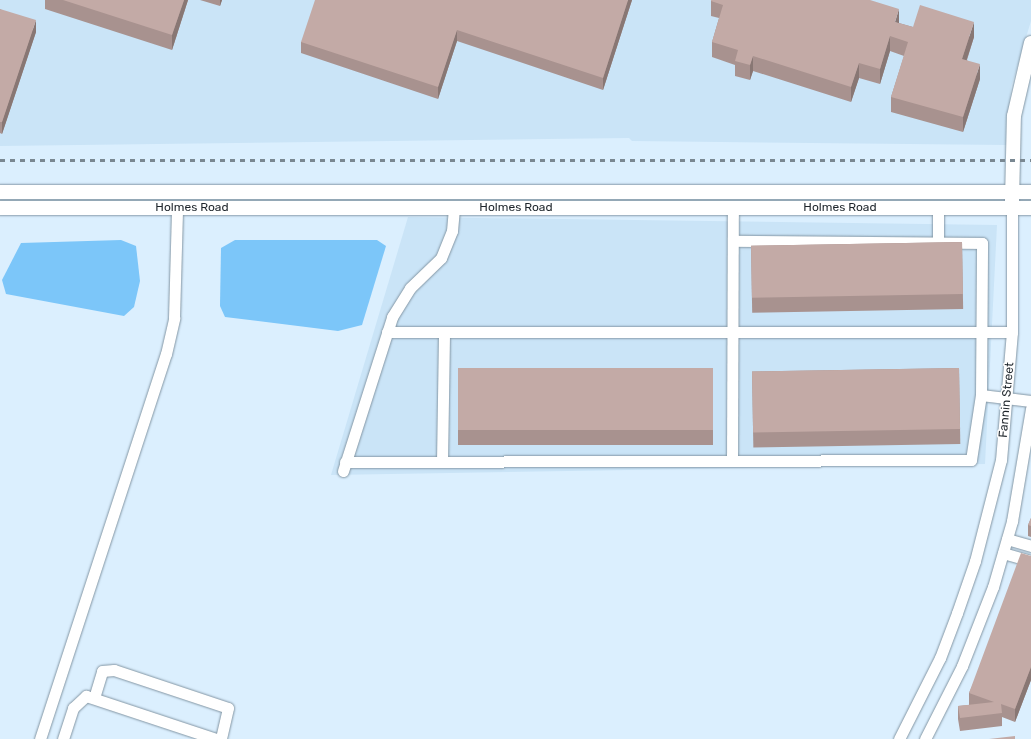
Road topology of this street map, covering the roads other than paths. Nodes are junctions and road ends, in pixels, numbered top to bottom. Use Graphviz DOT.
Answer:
graph roads {
  1 [pos="1031,44"];
  2 [pos="0,192"];
  3 [pos="177,192"];
  4 [pos="453,192"];
  5 [pos="734,192"];
  6 [pos="1012,192"];
  7 [pos="1031,192"];
  8 [pos="938,207"];
  9 [pos="0,208"];
  10 [pos="178,208"];
  11 [pos="454,208"];
  12 [pos="733,208"];
  13 [pos="1012,208"];
  14 [pos="1031,208"];
  15 [pos="733,240"];
  16 [pos="938,242"];
  17 [pos="387,332"];
  18 [pos="444,332"];
  19 [pos="732,332"];
  20 [pos="1012,332"];
  21 [pos="982,333"];
  22 [pos="981,395"];
  23 [pos="1009,399"];
  24 [pos="1031,401"];
  25 [pos="1031,409"];
  26 [pos="732,461"];
  27 [pos="442,462"];
  28 [pos="1007,539"];
  29 [pos="1031,546"];
  30 [pos="1003,553"];
  31 [pos="1031,561"];
  32 [pos="94,698"];
  33 [pos="903,738"];
  34 [pos="40,739"];
  35 [pos="63,739"];
  36 [pos="216,739"];
  37 [pos="221,739"];
  38 [pos="925,739"];
  1 -- 6 [label="main road, Fannin Street"];
  2 -- 3 [label="main road, Holmes Road"];
  3 -- 4 [label="main road, Holmes Road"];
  3 -- 10 [label="main road"];
  4 -- 5 [label="main road, Holmes Road"];
  4 -- 11 [label="main road"];
  5 -- 6 [label="main road, Holmes Road"];
  5 -- 12 [label="main road"];
  6 -- 7 [label="main road, Holmes Road"];
  6 -- 13 [label="main road, Fannin Street"];
  8 -- 12 [label="main road, Holmes Road"];
  8 -- 13 [label="main road, Holmes Road"];
  8 -- 16 [label="street"];
  9 -- 10 [label="main road, Holmes Road"];
  10 -- 11 [label="main road, Holmes Road"];
  10 -- 34 [label="street"];
  11 -- 12 [label="main road, Holmes Road"];
  11 -- 17 [label="street"];
  12 -- 15 [label="street"];
  13 -- 14 [label="main road, Holmes Road"];
  13 -- 20 [label="street, Fannin Street"];
  15 -- 16 [label="street"];
  15 -- 19 [label="street"];
  16 -- 21 [label="street"];
  17 -- 18 [label="street"];
  17 -- 27 [label="street"];
  18 -- 19 [label="street"];
  18 -- 27 [label="street"];
  19 -- 21 [label="street"];
  19 -- 26 [label="street"];
  20 -- 21 [label="street"];
  20 -- 23 [label="street, Fannin Street"];
  21 -- 22 [label="street"];
  22 -- 23 [label="street"];
  22 -- 26 [label="street"];
  23 -- 24 [label="street"];
  23 -- 33 [label="street, Fannin Street"];
  25 -- 28 [label="street, Fannin Street"];
  26 -- 27 [label="street"];
  28 -- 29 [label="street"];
  28 -- 30 [label="street, Fannin Street"];
  30 -- 31 [label="street"];
  30 -- 38 [label="street, Fannin Street"];
  32 -- 35 [label="street"];
  32 -- 36 [label="street"];
  32 -- 37 [label="street"];
}
